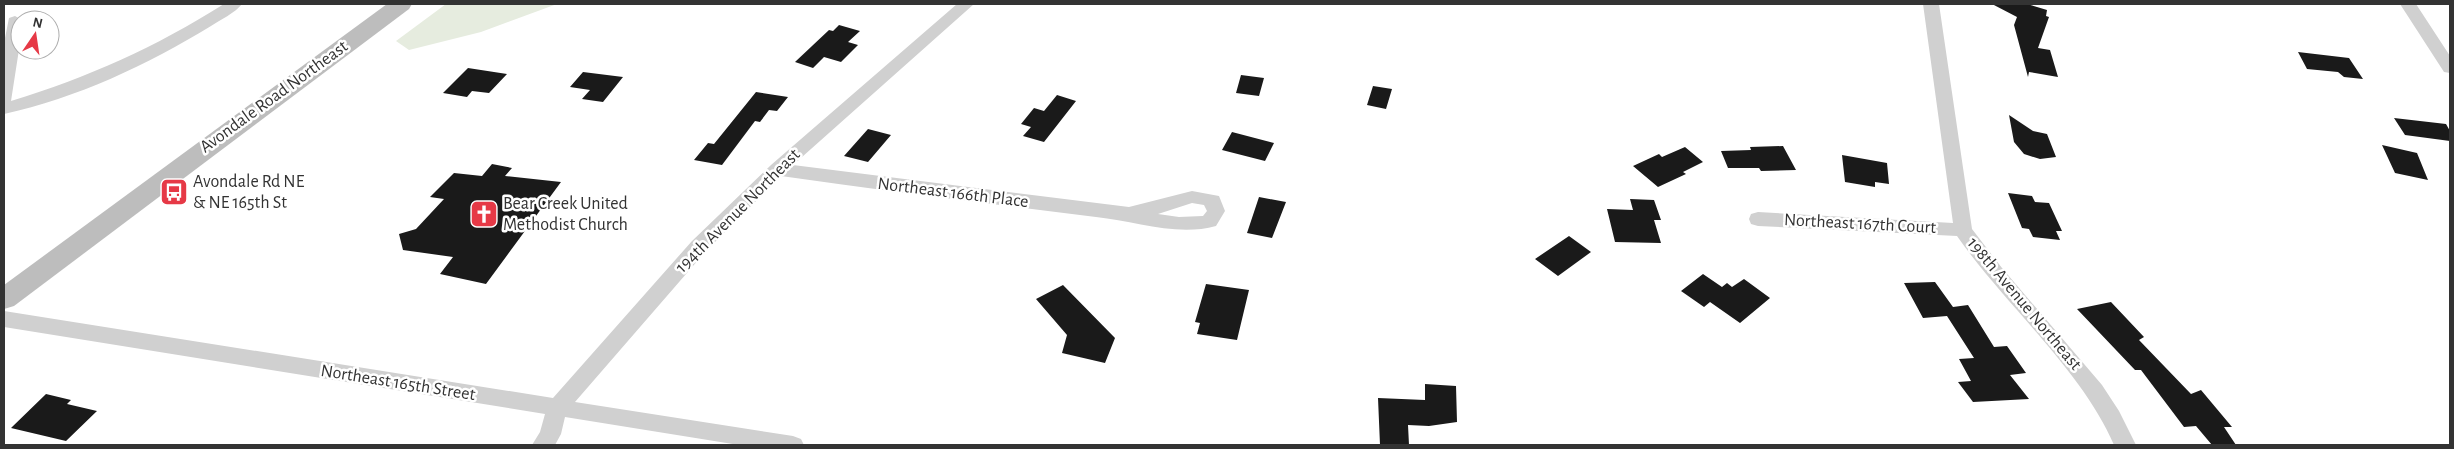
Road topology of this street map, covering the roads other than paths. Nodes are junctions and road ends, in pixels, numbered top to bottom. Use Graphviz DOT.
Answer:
graph roads {
  1 [pos="234,4"];
  2 [pos="401,4"];
  3 [pos="966,4"];
  4 [pos="1931,4"];
  5 [pos="2408,4"];
  6 [pos="2446,54"];
  7 [pos="10,56"];
  8 [pos="2450,68"];
  9 [pos="4,98"];
  10 [pos="4,109"];
  11 [pos="778,169"];
  12 [pos="1129,214"];
  13 [pos="1758,219"];
  14 [pos="1963,230"];
  15 [pos="4,299"];
  16 [pos="4,320"];
  17 [pos="557,408"];
  18 [pos="543,445"];
  19 [pos="793,445"];
  20 [pos="2125,445"];
  1 -- 10 [label="street"];
  2 -- 15 [label="main road, Avondale Road Northeast"];
  3 -- 11 [label="street, 194th Avenue Northeast"];
  4 -- 14 [label="street, 198th Avenue Northeast"];
  5 -- 6 [label="street"];
  6 -- 8 [label="street"];
  7 -- 9 [label="street"];
  11 -- 12 [label="street, Northeast 166th Place"];
  11 -- 17 [label="street, 194th Avenue Northeast"];
  13 -- 14 [label="street, Northeast 167th Court"];
  14 -- 20 [label="street, 198th Avenue Northeast"];
  16 -- 17 [label="street, Northeast 165th Street"];
  17 -- 18 [label="street, 194th Avenue Northeast"];
  17 -- 19 [label="street, Northeast 165th Street"];
}
